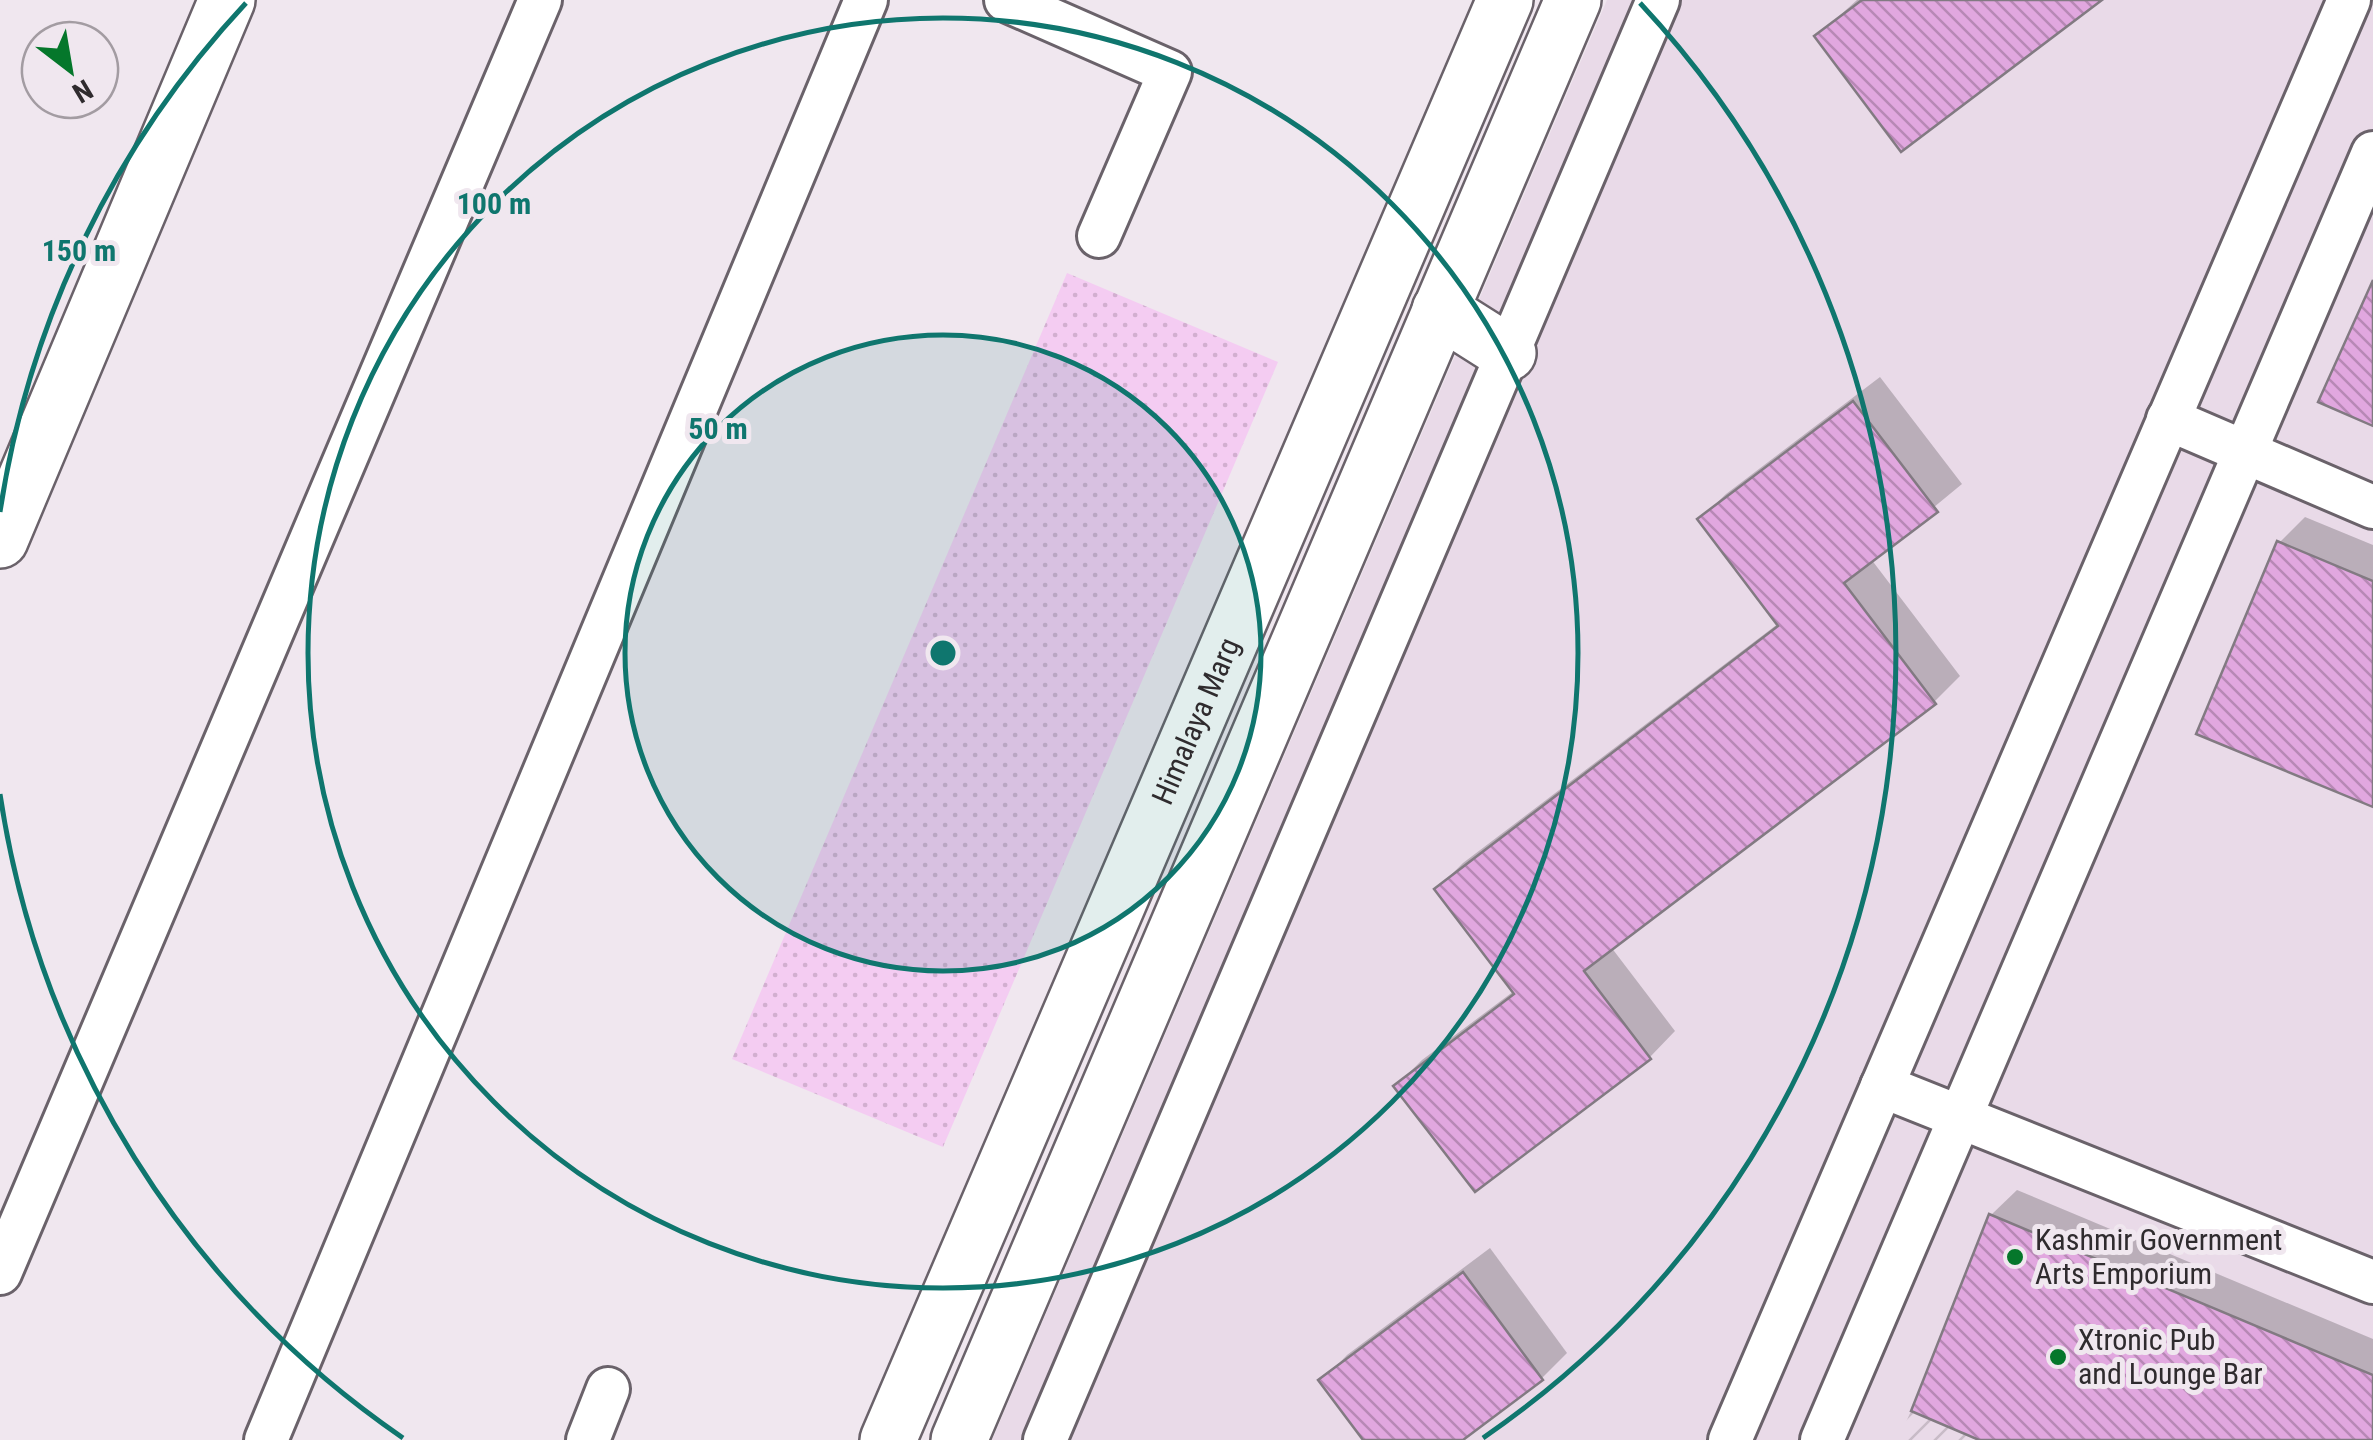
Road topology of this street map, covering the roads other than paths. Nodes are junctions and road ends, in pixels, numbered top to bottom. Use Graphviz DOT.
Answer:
graph roads {
  1 [pos="226,0"];
  2 [pos="540,0"];
  3 [pos="866,0"];
  4 [pos="1006,0"];
  5 [pos="1505,0"];
  6 [pos="1573,0"];
  7 [pos="1658,0"];
  8 [pos="2348,0"];
  9 [pos="2373,153"];
  10 [pos="1099,236"];
  11 [pos="1440,310"];
  12 [pos="1508,354"];
  13 [pos="2168,419"];
  14 [pos="2245,452"];
  15 [pos="2373,507"];
  16 [pos="0,540"];
  17 [pos="1882,1086"];
  18 [pos="1960,1117"];
  19 [pos="0,1273"];
  20 [pos="2373,1282"];
  21 [pos="608,1389"];
  22 [pos="266,1440"];
  23 [pos="588,1440"];
  24 [pos="888,1440"];
  25 [pos="959,1440"];
  26 [pos="1045,1440"];
  27 [pos="1730,1440"];
  28 [pos="1822,1440"];
  1 -- 16 [label="main road"];
  2 -- 19 [label="street"];
  3 -- 22 [label="street"];
  4 -- 10 [label="street"];
  5 -- 24 [label="main road, Himalaya Marg"];
  6 -- 11 [label="main road"];
  7 -- 12 [label="street"];
  8 -- 13 [label="street"];
  9 -- 14 [label="street"];
  11 -- 12 [label="main road"];
  11 -- 25 [label="main road"];
  12 -- 26 [label="street"];
  13 -- 14 [label="street"];
  13 -- 17 [label="street"];
  14 -- 15 [label="street"];
  14 -- 18 [label="street"];
  17 -- 18 [label="street"];
  17 -- 27 [label="street"];
  18 -- 20 [label="street"];
  18 -- 28 [label="street"];
  21 -- 23 [label="street"];
}
